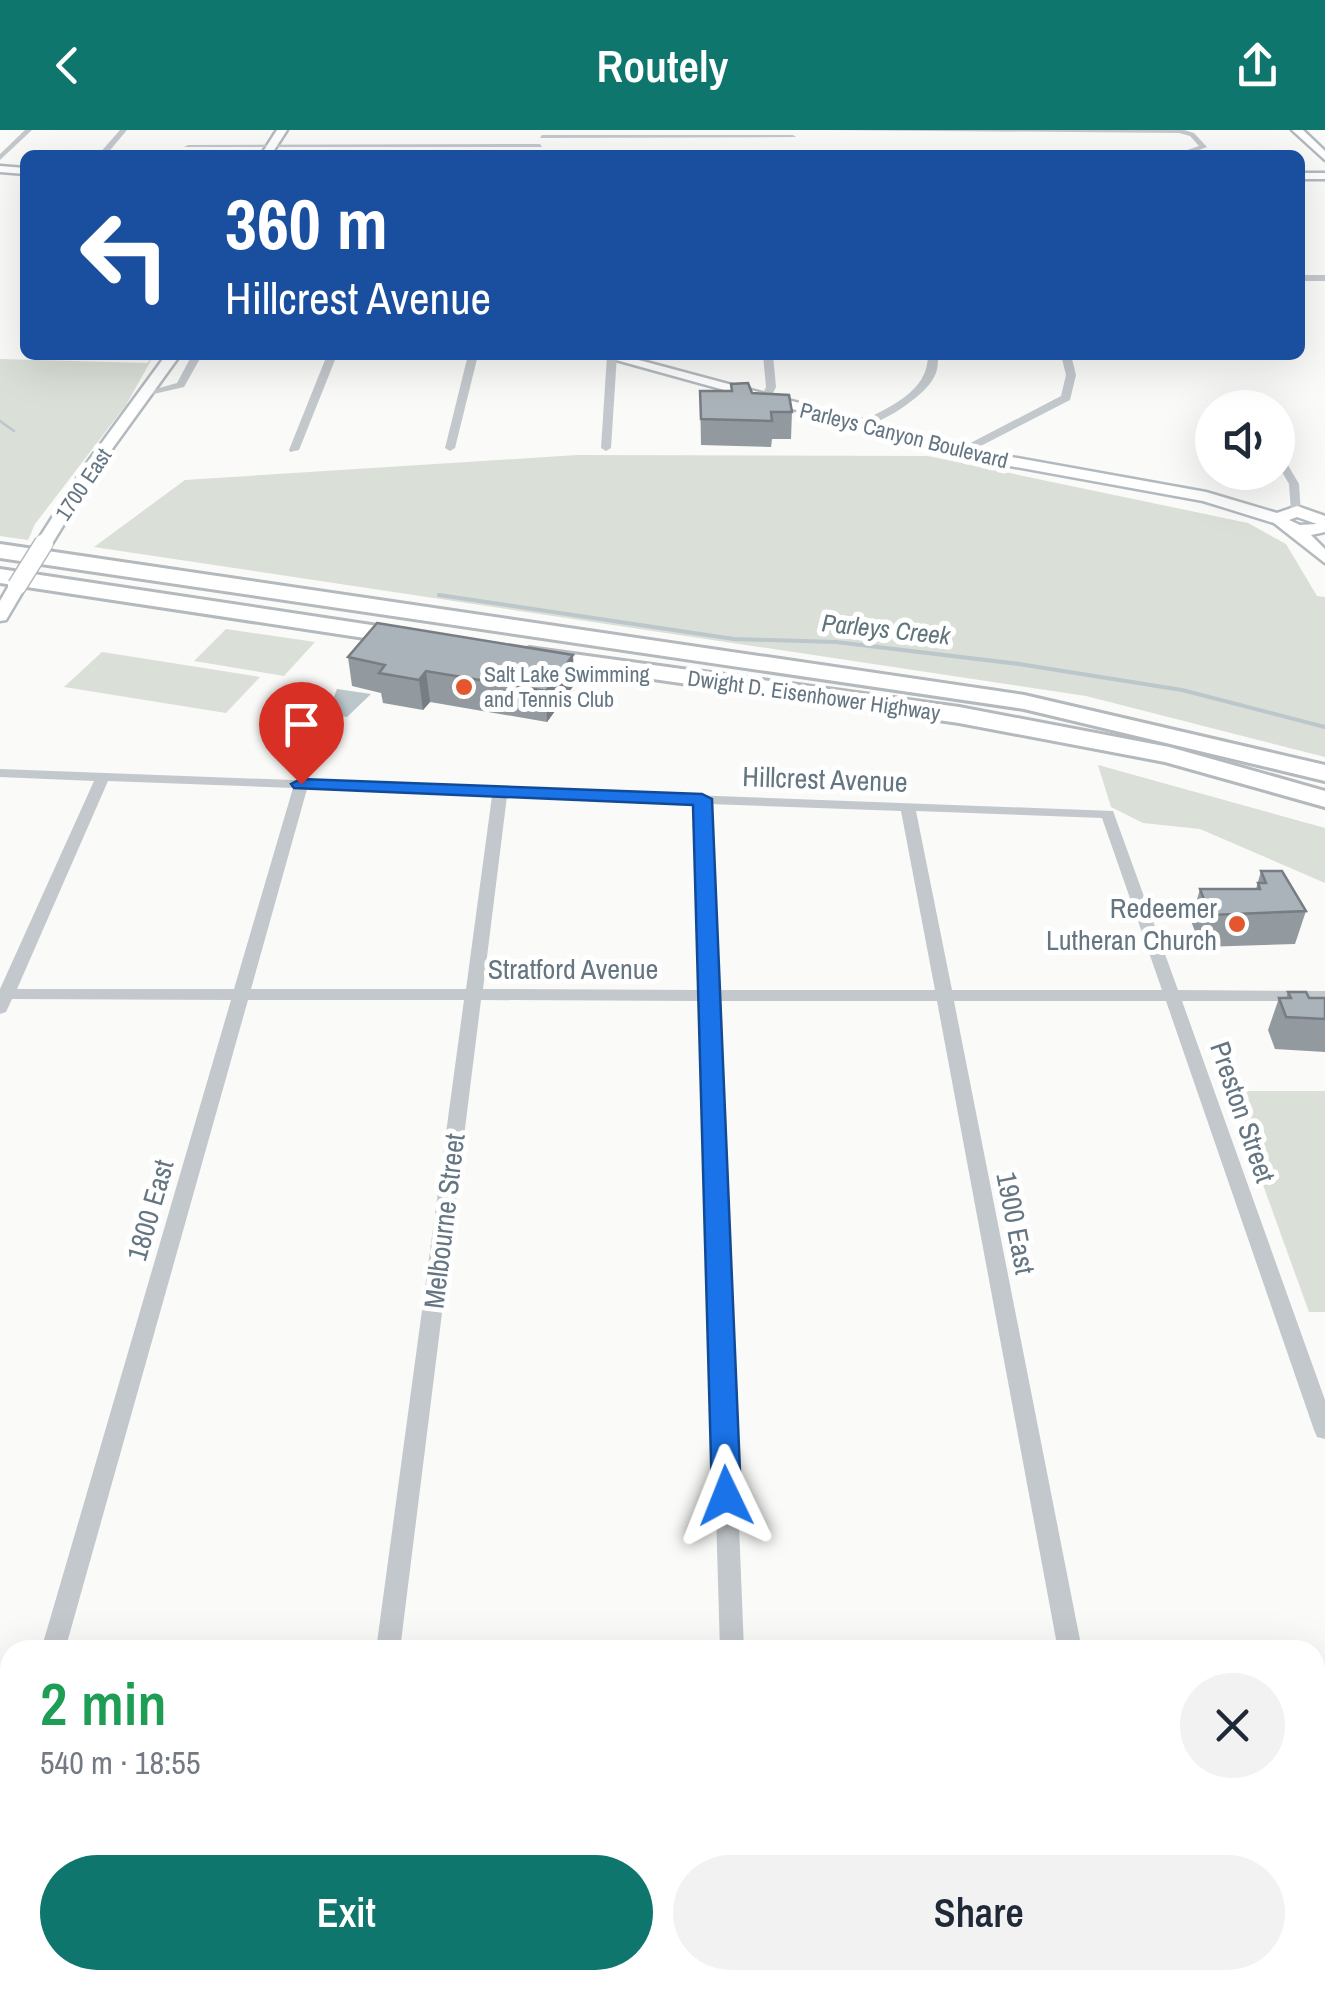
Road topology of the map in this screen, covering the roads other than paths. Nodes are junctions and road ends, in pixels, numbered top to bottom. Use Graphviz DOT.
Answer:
graph roads {
  1 [pos="124,130"];
  2 [pos="830,130"];
  3 [pos="1046,130"];
  4 [pos="1297,130"];
  5 [pos="27,132"];
  6 [pos="793,133"];
  7 [pos="12,134"];
  8 [pos="540,142"];
  9 [pos="188,147"];
  10 [pos="106,150"];
  11 [pos="248,150"];
  12 [pos="298,150"];
  13 [pos="1194,150"];
  14 [pos="1325,157"];
  15 [pos="0,164"];
  16 [pos="169,360"];
  17 [pos="195,360"];
  18 [pos="330,360"];
  19 [pos="471,360"];
  20 [pos="610,360"];
  21 [pos="624,360"];
  22 [pos="768,360"];
  23 [pos="934,360"];
  24 [pos="1068,360"];
  25 [pos="148,394"];
  26 [pos="765,399"];
  27 [pos="863,425"];
  28 [pos="450,448"];
  29 [pos="606,448"];
  30 [pos="294,450"];
  31 [pos="963,451"];
  32 [pos="1293,490"];
  33 [pos="1290,518"];
  34 [pos="1324,527"];
  35 [pos="0,551"];
  36 [pos="1325,558"];
  37 [pos="9,581"];
  38 [pos="0,616"];
  39 [pos="444,643"];
  40 [pos="500,651"];
  41 [pos="0,772"];
  42 [pos="1325,773"];
  43 [pos="103,776"];
  44 [pos="301,784"];
  45 [pos="500,792"];
  46 [pos="702,799"];
  47 [pos="1325,799"];
  48 [pos="908,807"];
  49 [pos="1108,814"];
  50 [pos="240,996"];
  51 [pos="473,996"];
  52 [pos="1172,996"];
  53 [pos="1325,996"];
  54 [pos="945,997"];
  55 [pos="709,998"];
  56 [pos="2,999"];
  57 [pos="1325,1430"];
  58 [pos="56,1640"];
  59 [pos="389,1640"];
  60 [pos="732,1640"];
  61 [pos="1068,1640"];
  1 -- 10 [label="street"];
  2 -- 3 [label="street"];
  3 -- 13 [label="street"];
  4 -- 14 [label="street"];
  5 -- 7 [label="street"];
  5 -- 15 [label="street"];
  6 -- 8 [label="street"];
  8 -- 12 [label="street"];
  9 -- 11 [label="street"];
  16 -- 25 [label="street, 1700 East"];
  17 -- 25 [label="street"];
  18 -- 30 [label="street"];
  19 -- 28 [label="street"];
  20 -- 29 [label="street"];
  21 -- 26 [label="street, Parleys Canyon Boulevard"];
  22 -- 26 [label="street"];
  23 -- 27 [label="street"];
  24 -- 31 [label="street"];
  25 -- 37 [label="street, 1700 East, bridge"];
  26 -- 27 [label="street, Parleys Canyon Boulevard"];
  27 -- 31 [label="street, Parleys Canyon Boulevard"];
  31 -- 33 [label="street, Parleys Canyon Boulevard"];
  32 -- 33 [label="street"];
  33 -- 34 [label="street, Parleys Canyon Boulevard"];
  33 -- 36 [label="street"];
  35 -- 42 [label="highway, Dwight D. Eisenhower Highway"];
  37 -- 38 [label="street, 1700 East"];
  37 -- 39 [label="highway"];
  40 -- 47 [label="highway, Dwight D. Eisenhower Highway"];
  41 -- 43 [label="street, Hillcrest Avenue"];
  43 -- 44 [label="street, Hillcrest Avenue"];
  43 -- 56 [label="street"];
  44 -- 45 [label="street, Hillcrest Avenue"];
  44 -- 50 [label="street, 1800 East"];
  45 -- 46 [label="street, Hillcrest Avenue"];
  45 -- 51 [label="street, Melbourne Street"];
  46 -- 48 [label="street, Hillcrest Avenue"];
  46 -- 55 [label="street"];
  48 -- 49 [label="street, Hillcrest Avenue"];
  48 -- 54 [label="street, 1900 East"];
  49 -- 52 [label="street, Preston Street"];
  50 -- 51 [label="street, Stratford Avenue"];
  50 -- 56 [label="street, Stratford Avenue"];
  50 -- 58 [label="street, 1800 East"];
  51 -- 55 [label="street, Stratford Avenue"];
  51 -- 59 [label="street, Melbourne Street"];
  52 -- 53 [label="street, Stratford Avenue"];
  52 -- 54 [label="street, Stratford Avenue"];
  52 -- 57 [label="street, Preston Street"];
  54 -- 55 [label="street, Stratford Avenue"];
  54 -- 61 [label="street, 1900 East"];
  55 -- 60 [label="street"];
}
